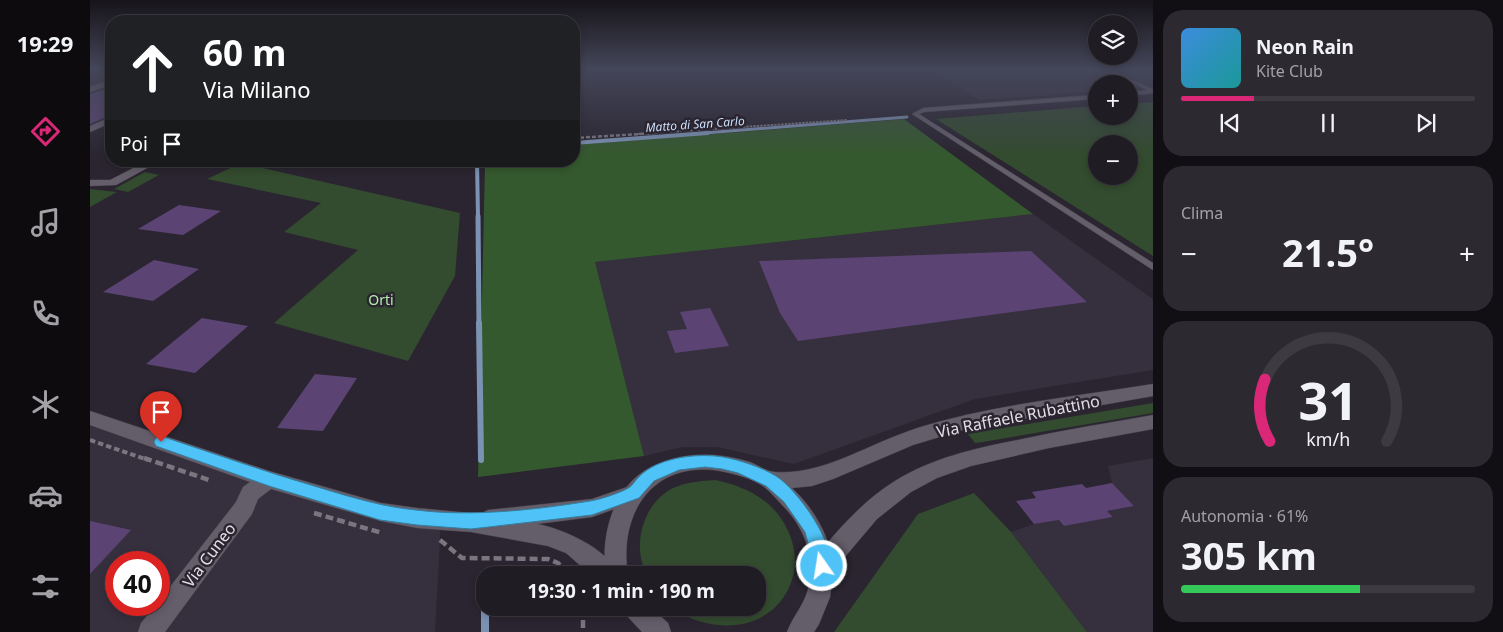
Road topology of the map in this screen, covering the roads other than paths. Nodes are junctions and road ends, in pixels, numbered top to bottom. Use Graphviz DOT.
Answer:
graph roads {
  1 [pos="1088,98"];
  2 [pos="105,123"];
  3 [pos="90,129"];
  4 [pos="143,167"];
  5 [pos="90,183"];
  6 [pos="1153,267"];
  7 [pos="1153,390"];
  8 [pos="90,418"];
  9 [pos="1153,422"];
  10 [pos="269,480"];
  11 [pos="772,481"];
  12 [pos="633,494"];
  13 [pos="471,522"];
  14 [pos="598,566"];
  15 [pos="616,566"];
  16 [pos="822,566"];
  17 [pos="638,618"];
  18 [pos="150,632"];
  19 [pos="659,632"];
  20 [pos="799,632"];
  1 -- 6 [label="lane"];
  2 -- 3 [label="street"];
  4 -- 5 [label="street"];
  7 -- 11 [label="street, Via Raffaele Rubattino"];
  8 -- 10 [label="street"];
  9 -- 16 [label="street, Via Raffaele Rubattino"];
  10 -- 13 [label="street"];
  10 -- 18 [label="street, Via Cuneo"];
  11 -- 12 [label="street, Via Raffaele Rubattino"];
  11 -- 16 [label="street, Via Raffaele Rubattino"];
  12 -- 13 [label="street"];
  12 -- 15 [label="street, Via Raffaele Rubattino"];
  13 -- 14 [label="street"];
  16 -- 20 [label="street, Via Raffaele Rubattino"];
  17 -- 19 [label="street"];
}
